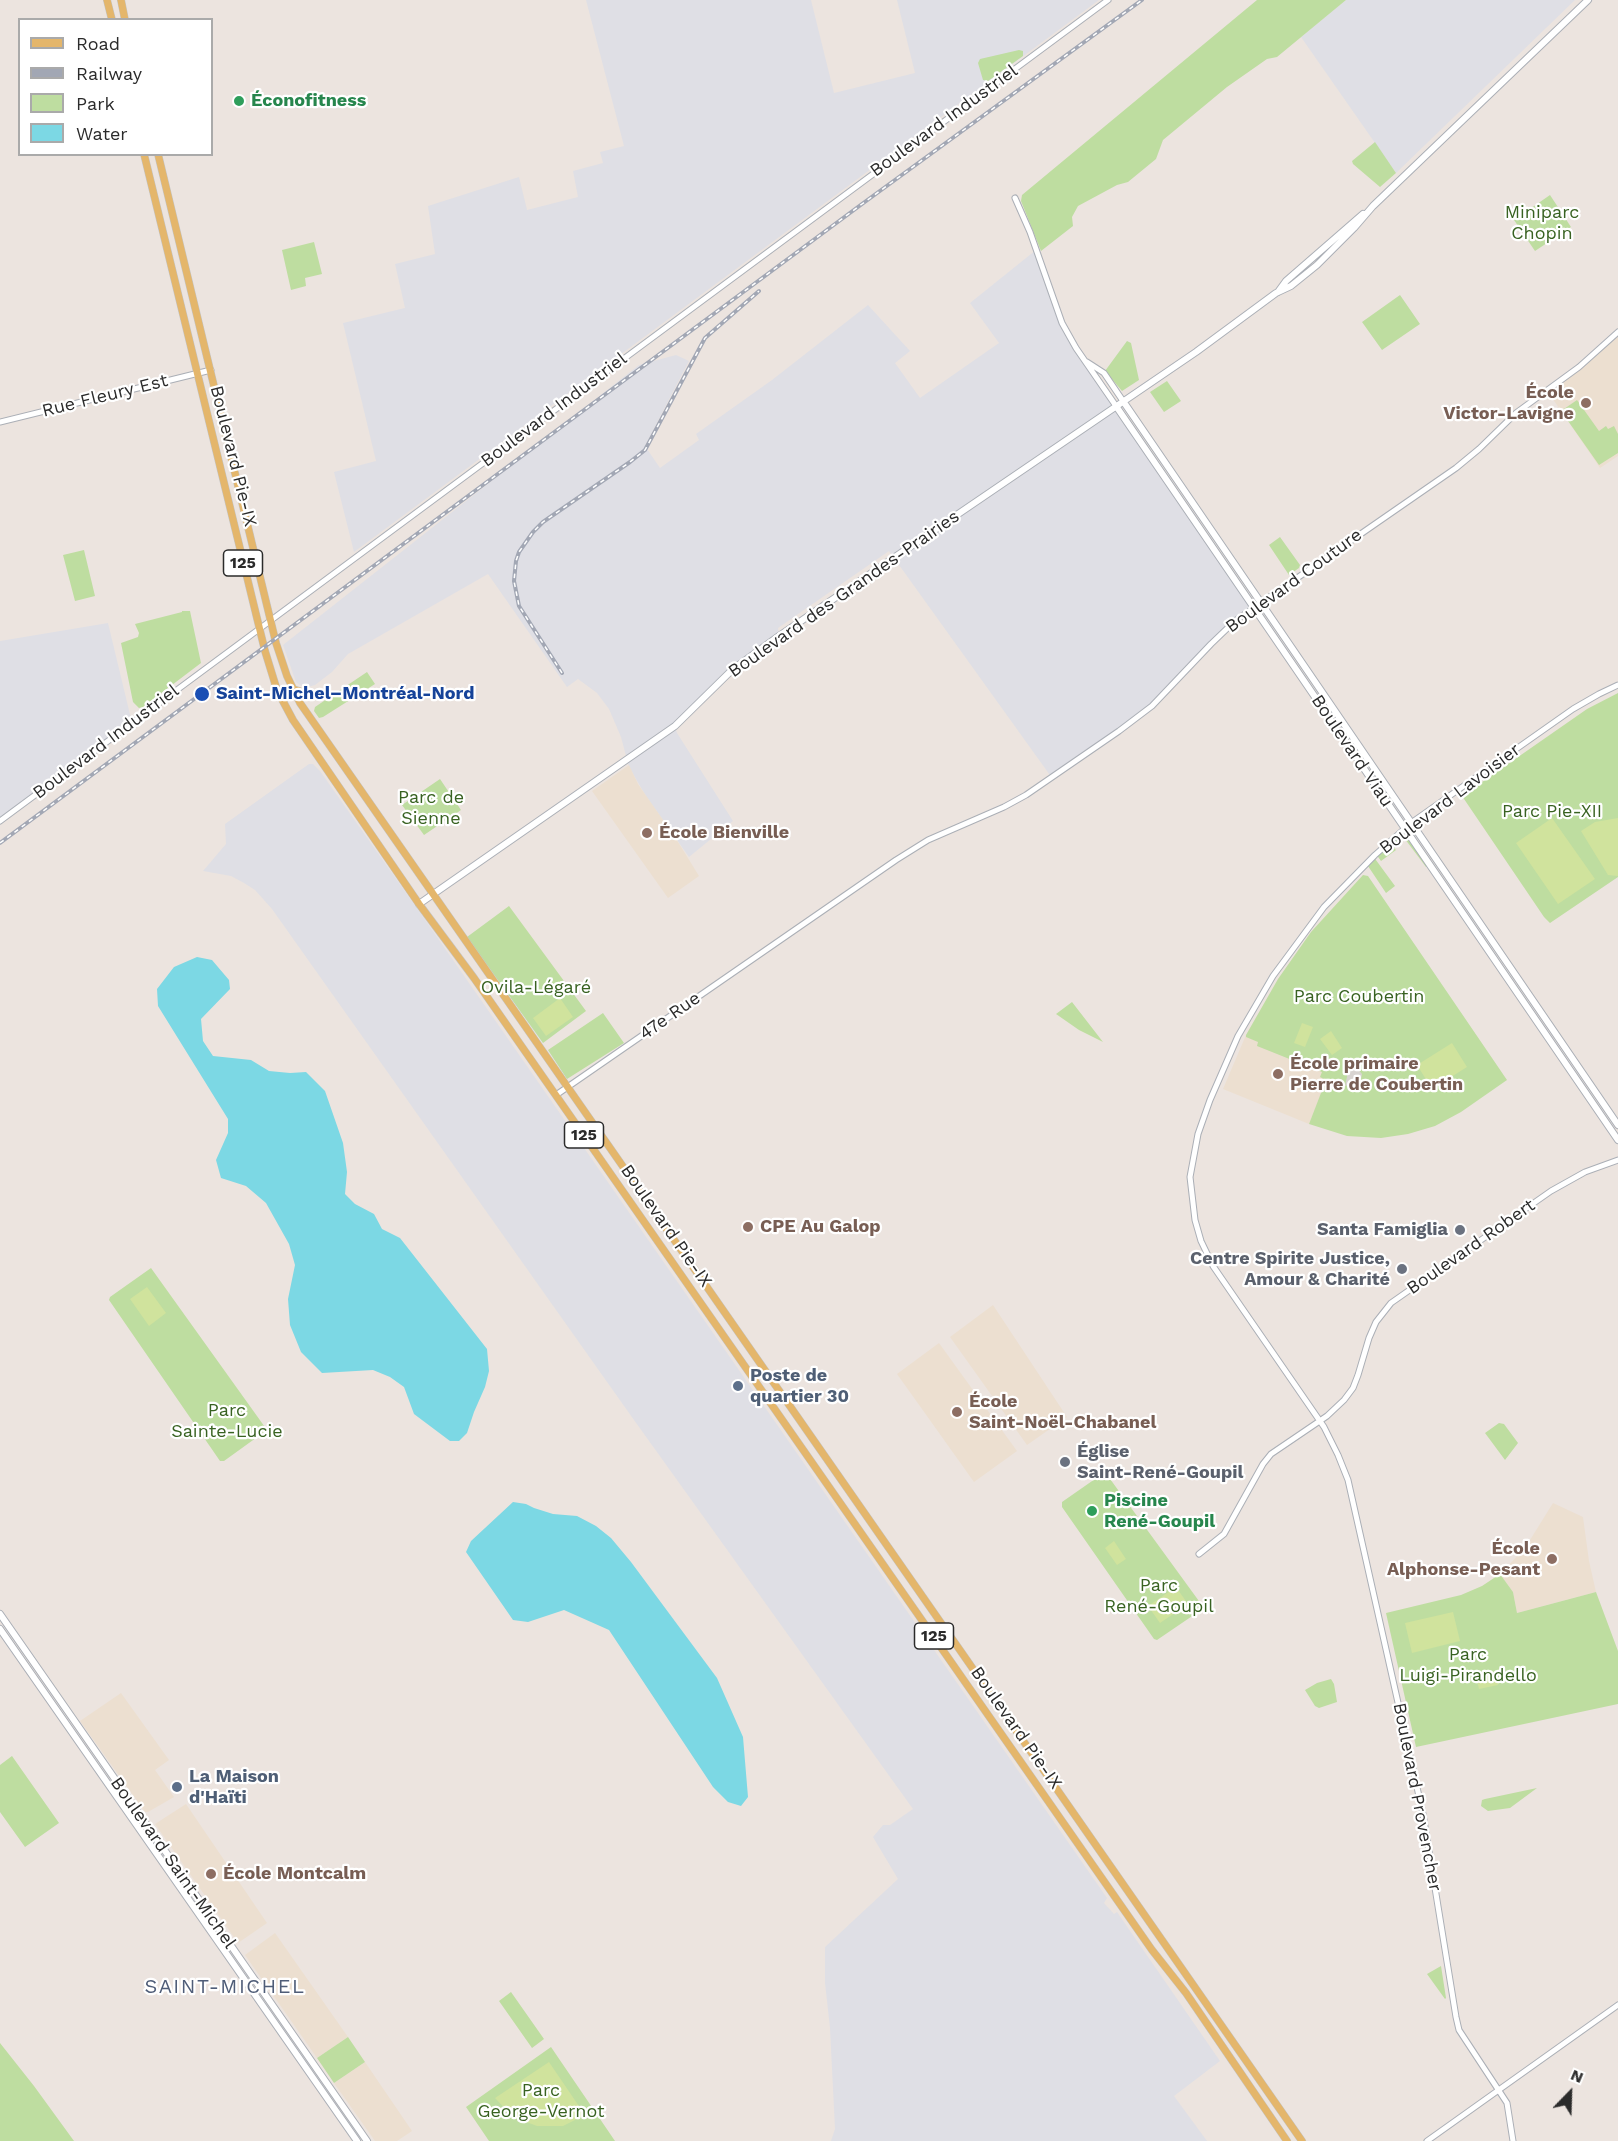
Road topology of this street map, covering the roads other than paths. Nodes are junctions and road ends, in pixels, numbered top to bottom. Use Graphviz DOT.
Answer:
graph roads {
  1 [pos="107,0"];
  2 [pos="121,0"];
  3 [pos="1108,0"];
  4 [pos="1588,0"];
  5 [pos="112,18"];
  6 [pos="125,18"];
  7 [pos="144,156"];
  8 [pos="159,156"];
  9 [pos="1015,198"];
  10 [pos="1618,332"];
  11 [pos="1086,361"];
  12 [pos="211,370"];
  13 [pos="197,373"];
  14 [pos="1123,401"];
  15 [pos="1116,406"];
  16 [pos="0,422"];
  17 [pos="1261,603"];
  18 [pos="1254,607"];
  19 [pos="271,620"];
  20 [pos="259,628"];
  21 [pos="1618,685"];
  22 [pos="293,689"];
  23 [pos="312,695"];
  24 [pos="0,821"];
  25 [pos="1411,823"];
  26 [pos="1405,828"];
  27 [pos="433,895"];
  28 [pos="419,904"];
  29 [pos="784,937"];
  30 [pos="567,1087"];
  31 [pos="1213,1092"];
  32 [pos="556,1095"];
  33 [pos="1618,1125"];
  34 [pos="1618,1140"];
  35 [pos="1618,1160"];
  36 [pos="1320,1420"];
  37 [pos="1199,1554"];
  38 [pos="0,1614"];
  39 [pos="0,1629"];
  40 [pos="1618,2005"];
  41 [pos="1499,2090"];
  42 [pos="357,2141"];
  43 [pos="367,2141"];
  44 [pos="1287,2141"];
  45 [pos="1302,2141"];
  46 [pos="1427,2141"];
  47 [pos="1514,2141"];
  1 -- 5 [label="main road"];
  2 -- 6 [label="main road"];
  3 -- 19 [label="street, Boulevard Industriel"];
  4 -- 14 [label="main road, Boulevard des Grandes-Prairies"];
  7 -- 13 [label="main road, Boulevard Pie-IX / 125"];
  8 -- 12 [label="main road, Boulevard Pie-IX / 125"];
  9 -- 11 [label="street, Boulevard Viau"];
  10 -- 17 [label="street, Boulevard Couture"];
  11 -- 14 [label="street, Boulevard Viau"];
  11 -- 15 [label="street, Boulevard Viau"];
  12 -- 13 [label="street, Rue Fleury Est"];
  12 -- 19 [label="main road, Boulevard Pie-IX / 125"];
  13 -- 16 [label="street, Rue Fleury Est"];
  13 -- 20 [label="main road, Boulevard Pie-IX / 125"];
  14 -- 15 [label="main road, Boulevard des Grandes-Prairies"];
  14 -- 17 [label="main road, Boulevard Viau"];
  15 -- 18 [label="main road, Boulevard Viau"];
  15 -- 27 [label="main road, Boulevard des Grandes-Prairies"];
  17 -- 18 [label="street, Boulevard Couture"];
  17 -- 25 [label="main road, Boulevard Viau"];
  18 -- 26 [label="main road, Boulevard Viau"];
  18 -- 29 [label="street, Boulevard Couture"];
  19 -- 20 [label="street, Boulevard Industriel"];
  19 -- 22 [label="main road, Boulevard Pie-IX / 125"];
  20 -- 24 [label="street, Boulevard Industriel"];
  20 -- 28 [label="main road, Boulevard Pie-IX / 125"];
  21 -- 25 [label="street, Boulevard Lavoisier"];
  22 -- 23 [label="main road"];
  22 -- 27 [label="main road, Boulevard Pie-IX / 125"];
  25 -- 26 [label="street, Boulevard Lavoisier"];
  25 -- 33 [label="main road, Boulevard Viau"];
  26 -- 31 [label="street, Boulevard Lavoisier"];
  26 -- 34 [label="main road, Boulevard Viau"];
  27 -- 28 [label="main road, Boulevard des Grandes-Prairies"];
  27 -- 30 [label="main road, Boulevard Pie-IX / 125"];
  28 -- 32 [label="main road, Boulevard Pie-IX / 125"];
  29 -- 30 [label="street, 47e Rue"];
  30 -- 32 [label="street, 47e Rue"];
  30 -- 45 [label="main road, Boulevard Pie-IX / 125"];
  31 -- 36 [label="street, Boulevard Provencher"];
  32 -- 44 [label="main road, Boulevard Pie-IX / 125"];
  35 -- 36 [label="street, Boulevard Robert"];
  36 -- 37 [label="street, Boulevard Robert"];
  36 -- 41 [label="street, Boulevard Provencher"];
  38 -- 43 [label="main road, Boulevard Saint-Michel"];
  39 -- 42 [label="main road, Boulevard Saint-Michel"];
  40 -- 41 [label="street"];
  41 -- 46 [label="street"];
  41 -- 47 [label="street, Boulevard Provencher"];
}
